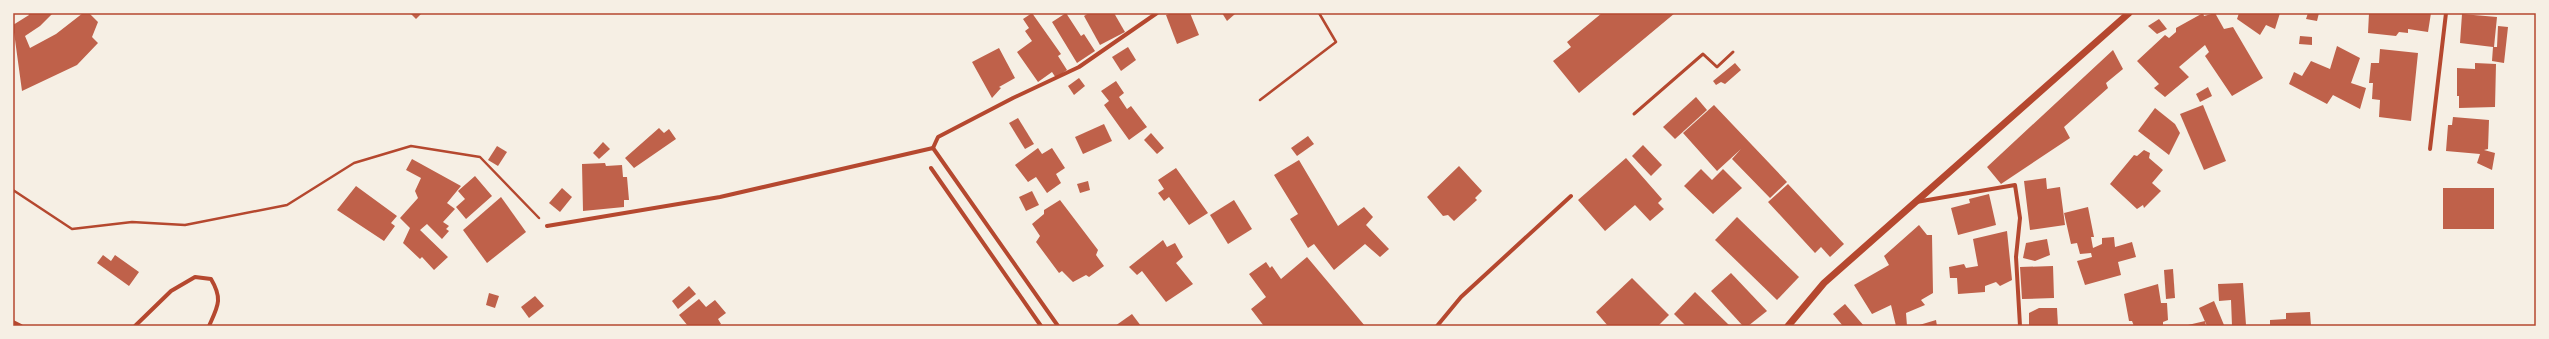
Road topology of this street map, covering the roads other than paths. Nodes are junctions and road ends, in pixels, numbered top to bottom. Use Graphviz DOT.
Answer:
graph roads {
  1 [pos="1157,13"];
  2 [pos="2129,13"];
  3 [pos="2446,13"];
  4 [pos="1733,52"];
  5 [pos="1634,114"];
  6 [pos="933,148"];
  7 [pos="2430,149"];
  8 [pos="931,168"];
  9 [pos="1571,196"];
  10 [pos="1914,203"];
  11 [pos="547,226"];
  12 [pos="13,322"];
  13 [pos="21,326"];
  14 [pos="135,326"];
  15 [pos="209,326"];
  16 [pos="1041,326"];
  17 [pos="1058,326"];
  18 [pos="1437,326"];
  19 [pos="1788,326"];
  20 [pos="2020,326"];
  1 -- 6 [label="street"];
  2 -- 10 [label="street"];
  3 -- 7 [label="street"];
  4 -- 5 [label="lane"];
  6 -- 11 [label="street"];
  6 -- 17 [label="street"];
  8 -- 16 [label="street"];
  9 -- 18 [label="street"];
  10 -- 19 [label="street"];
  10 -- 20 [label="street"];
  12 -- 13 [label="street"];
  14 -- 15 [label="street"];
}
